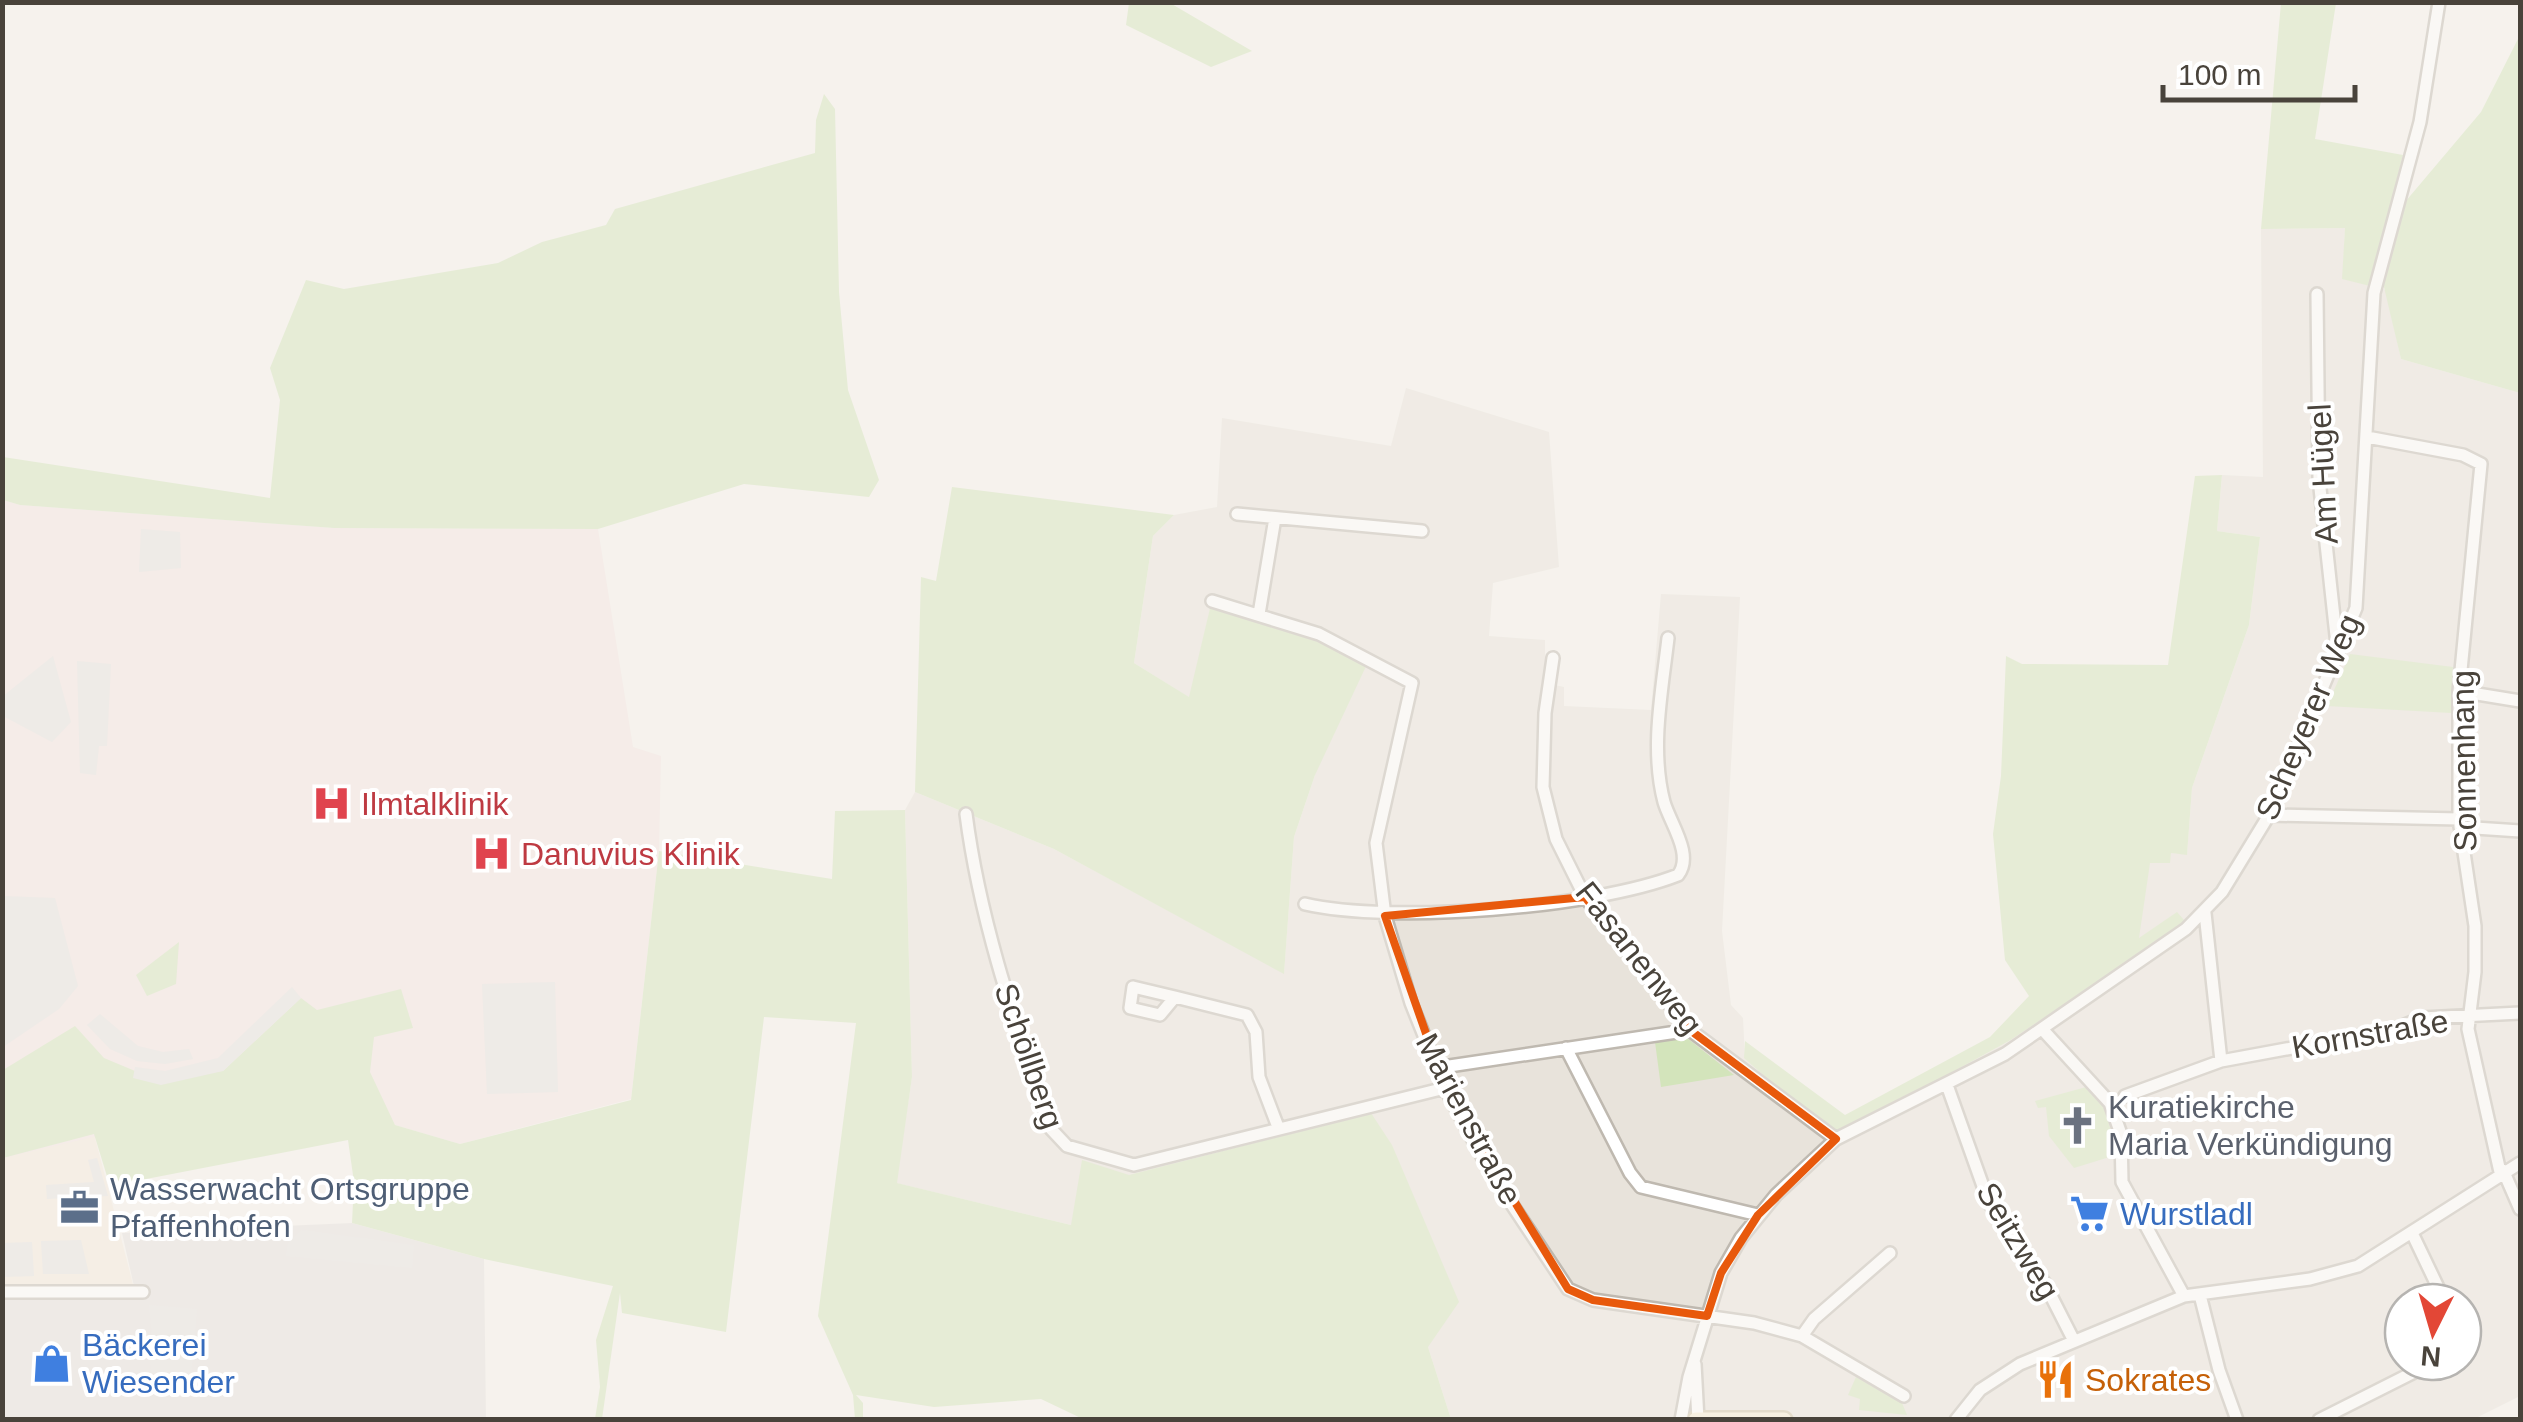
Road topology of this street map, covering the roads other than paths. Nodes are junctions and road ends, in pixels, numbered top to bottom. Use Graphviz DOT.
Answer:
graph roads {
  1 [pos="2439,2"];
  2 [pos="2317,294"];
  3 [pos="2367,437"];
  4 [pos="1237,514"];
  5 [pos="1275,518"];
  6 [pos="1422,531"];
  7 [pos="1212,600"];
  8 [pos="1259,614"];
  9 [pos="1668,638"];
  10 [pos="2338,654"];
  11 [pos="1554,658"];
  12 [pos="2459,691"];
  13 [pos="2520,701"];
  14 [pos="966,814"];
  15 [pos="2269,815"];
  16 [pos="2460,823"];
  17 [pos="2520,831"];
  18 [pos="1585,897"];
  19 [pos="1305,904"];
  20 [pos="2205,913"];
  21 [pos="1384,916"];
  22 [pos="1175,997"];
  23 [pos="2520,1014"];
  24 [pos="2468,1017"];
  25 [pos="1690,1030"];
  26 [pos="2042,1030"];
  27 [pos="1566,1048"];
  28 [pos="2221,1061"];
  29 [pos="1436,1068"];
  30 [pos="1947,1085"];
  31 [pos="1445,1088"];
  32 [pos="2125,1096"];
  33 [pos="1278,1126"];
  34 [pos="1836,1139"];
  35 [pos="2520,1162"];
  36 [pos="2502,1171"];
  37 [pos="2520,1209"];
  38 [pos="1758,1215"];
  39 [pos="2413,1235"];
  40 [pos="1890,1253"];
  41 [pos="2435,1282"];
  42 [pos="2,1292"];
  43 [pos="143,1292"];
  44 [pos="2200,1295"];
  45 [pos="2184,1296"];
  46 [pos="1707,1316"];
  47 [pos="1802,1336"];
  48 [pos="2073,1340"];
  49 [pos="1695,1364"];
  50 [pos="2394,1382"];
  51 [pos="1904,1396"];
  52 [pos="1697,1419"];
  53 [pos="1681,1420"];
  54 [pos="1784,1420"];
  55 [pos="1956,1420"];
  56 [pos="2238,1420"];
  57 [pos="2319,1420"];
  1 -- 3 [label="street, Scheyerer Weg"];
  2 -- 10 [label="street, Am Hügel"];
  3 -- 10 [label="street, Scheyerer Weg"];
  3 -- 12 [label="street, Sonnenhang"];
  4 -- 5 [label="street"];
  5 -- 6 [label="street"];
  5 -- 8 [label="street"];
  7 -- 8 [label="street"];
  8 -- 21 [label="street, Marienstraße"];
  9 -- 18 [label="street"];
  10 -- 15 [label="street, Scheyerer Weg"];
  11 -- 18 [label="street, Fasanenweg"];
  12 -- 13 [label="street"];
  12 -- 16 [label="street, Sonnenhang"];
  14 -- 33 [label="street, Schöllberg"];
  15 -- 16 [label="street"];
  15 -- 20 [label="street, Scheyerer Weg"];
  16 -- 17 [label="street"];
  16 -- 24 [label="street, Sonnenhang"];
  18 -- 21 [label="street"];
  18 -- 25 [label="street, Fasanenweg"];
  19 -- 21 [label="street"];
  20 -- 26 [label="street, Scheyerer Weg"];
  20 -- 28 [label="street"];
  21 -- 29 [label="street, Marienstraße"];
  22 -- 33 [label="street"];
  23 -- 24 [label="street, Kornstraße"];
  24 -- 28 [label="street, Kornstraße"];
  24 -- 36 [label="street, Sonnenhang"];
  25 -- 27 [label="street"];
  25 -- 34 [label="street, Fasanenweg"];
  26 -- 30 [label="street, Scheyerer Weg"];
  26 -- 45 [label="street"];
  27 -- 29 [label="street"];
  27 -- 38 [label="street"];
  28 -- 32 [label="street, Kornstraße"];
  29 -- 31 [label="street, Marienstraße"];
  30 -- 34 [label="street, Scheyerer Weg"];
  30 -- 48 [label="street, Seitzweg"];
  31 -- 33 [label="street, Schöllberg"];
  31 -- 46 [label="street, Marienstraße"];
  34 -- 38 [label="street, Scheyerer Weg"];
  35 -- 36 [label="street"];
  36 -- 37 [label="street, Sonnenhang"];
  36 -- 39 [label="street"];
  38 -- 46 [label="street, Scheyerer Weg"];
  39 -- 41 [label="street"];
  39 -- 44 [label="street"];
  40 -- 47 [label="street"];
  42 -- 43 [label="street"];
  44 -- 45 [label="street"];
  44 -- 56 [label="street"];
  45 -- 48 [label="street"];
  46 -- 47 [label="street, Marienstraße"];
  46 -- 49 [label="street, Scheyerer Weg"];
  47 -- 51 [label="street, Marienstraße"];
  48 -- 55 [label="street"];
  49 -- 52 [label="street"];
  49 -- 53 [label="street, Scheyerer Weg"];
  50 -- 57 [label="street"];
  52 -- 54 [label="main road"];
}
